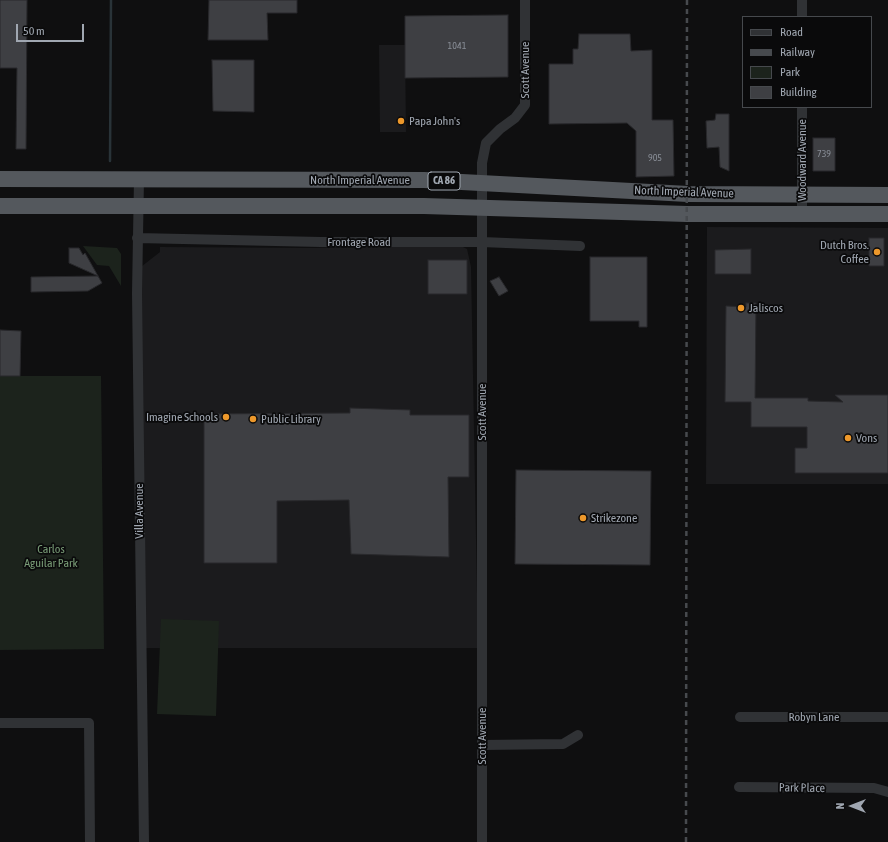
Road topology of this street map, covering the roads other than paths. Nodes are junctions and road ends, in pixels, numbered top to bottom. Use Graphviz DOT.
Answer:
graph roads {
  1 [pos="525,0"];
  2 [pos="802,0"];
  3 [pos="802,16"];
  4 [pos="802,108"];
  5 [pos="139,179"];
  6 [pos="0,180"];
  7 [pos="482,183"];
  8 [pos="802,195"];
  9 [pos="888,195"];
  10 [pos="0,206"];
  11 [pos="138,206"];
  12 [pos="482,208"];
  13 [pos="802,214"];
  14 [pos="888,214"];
  15 [pos="137,238"];
  16 [pos="482,242"];
  17 [pos="580,246"];
  18 [pos="740,717"];
  19 [pos="888,717"];
  20 [pos="0,723"];
  21 [pos="578,735"];
  22 [pos="482,745"];
  23 [pos="739,787"];
  24 [pos="888,792"];
  25 [pos="90,842"];
  26 [pos="144,842"];
  27 [pos="482,842"];
  1 -- 7 [label="street, Scott Avenue"];
  2 -- 3 [label="street"];
  4 -- 8 [label="street, Woodward Avenue"];
  5 -- 6 [label="highway, North Imperial Avenue / CA 86"];
  5 -- 7 [label="highway, North Imperial Avenue / CA 86"];
  5 -- 11 [label="street, Villa Avenue"];
  7 -- 8 [label="highway, North Imperial Avenue / CA 86"];
  7 -- 12 [label="street, Scott Avenue"];
  8 -- 9 [label="highway, North Imperial Avenue / CA 86"];
  8 -- 13 [label="street, Woodward Avenue"];
  10 -- 11 [label="highway, North Imperial Avenue / CA 86"];
  11 -- 12 [label="highway, North Imperial Avenue / CA 86"];
  11 -- 15 [label="street, Villa Avenue"];
  12 -- 13 [label="highway, North Imperial Avenue / CA 86"];
  12 -- 16 [label="street, Scott Avenue"];
  13 -- 14 [label="highway, North Imperial Avenue / CA 86"];
  15 -- 16 [label="street, Frontage Road"];
  15 -- 26 [label="street, Villa Avenue"];
  16 -- 17 [label="street, Frontage Road"];
  16 -- 22 [label="street, Scott Avenue"];
  18 -- 19 [label="street, Robyn Lane"];
  20 -- 25 [label="street"];
  21 -- 22 [label="street"];
  22 -- 27 [label="street, Scott Avenue"];
  23 -- 24 [label="street, Park Place"];
}
